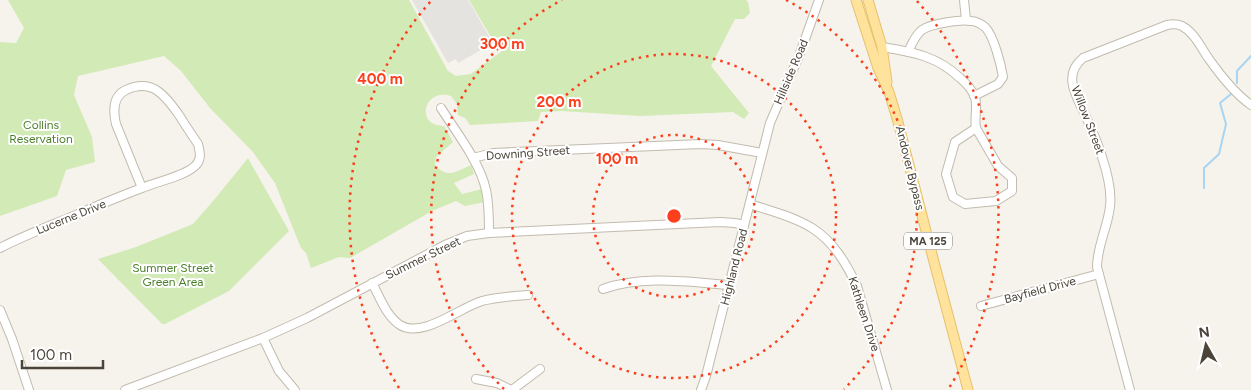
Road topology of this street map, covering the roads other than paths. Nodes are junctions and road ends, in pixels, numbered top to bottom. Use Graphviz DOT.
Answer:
graph roads {
  1 [pos="819,0"];
  2 [pos="856,0"];
  3 [pos="868,0"];
  4 [pos="964,0"];
  5 [pos="966,20"];
  6 [pos="882,47"];
  7 [pos="908,52"];
  8 [pos="889,92"];
  9 [pos="974,96"];
  10 [pos="1251,105"];
  11 [pos="440,108"];
  12 [pos="976,128"];
  13 [pos="764,143"];
  14 [pos="762,153"];
  15 [pos="472,158"];
  16 [pos="142,188"];
  17 [pos="750,204"];
  18 [pos="744,225"];
  19 [pos="489,233"];
  20 [pos="0,248"];
  21 [pos="1099,274"];
  22 [pos="372,283"];
  23 [pos="730,284"];
  24 [pos="603,289"];
  25 [pos="528,295"];
  26 [pos="981,306"];
  27 [pos="0,310"];
  28 [pos="263,338"];
  29 [pos="540,368"];
  30 [pos="476,379"];
  31 [pos="29,390"];
  32 [pos="125,390"];
  33 [pos="295,390"];
  34 [pos="511,390"];
  35 [pos="701,390"];
  36 [pos="887,390"];
  37 [pos="968,390"];
  38 [pos="1130,390"];
  1 -- 13 [label="street, Hillside Road"];
  2 -- 8 [label="main road, Andover Bypass / MA 125"];
  3 -- 6 [label="main road, Andover Bypass / MA 125"];
  4 -- 5 [label="street"];
  5 -- 7 [label="street"];
  5 -- 9 [label="street"];
  6 -- 7 [label="street"];
  6 -- 8 [label="main road, Andover Bypass / MA 125"];
  7 -- 9 [label="street"];
  8 -- 37 [label="main road, Andover Bypass / MA 125"];
  9 -- 12 [label="street"];
  10 -- 21 [label="street, Willow Street"];
  11 -- 15 [label="street"];
  12 -- 12 [label="street"];
  13 -- 14 [label="street, Highland Road"];
  14 -- 15 [label="street, Downing Street"];
  14 -- 17 [label="street, Highland Road"];
  15 -- 19 [label="street"];
  16 -- 16 [label="street, Lucerne Drive"];
  16 -- 20 [label="street, Lucerne Drive"];
  17 -- 18 [label="street, Highland Road"];
  17 -- 36 [label="street, Kathleen Drive"];
  18 -- 19 [label="street, Summer Street"];
  18 -- 23 [label="street, Highland Road"];
  19 -- 22 [label="street, Summer Street"];
  21 -- 26 [label="street, Bayfield Drive"];
  21 -- 38 [label="street, Willow Street"];
  22 -- 25 [label="street"];
  22 -- 28 [label="street, Summer Street"];
  23 -- 24 [label="street"];
  23 -- 35 [label="street, Highland Road"];
  27 -- 31 [label="street"];
  28 -- 32 [label="street, Summer Street"];
  28 -- 33 [label="street"];
  29 -- 34 [label="street"];
  30 -- 34 [label="street"];
}
